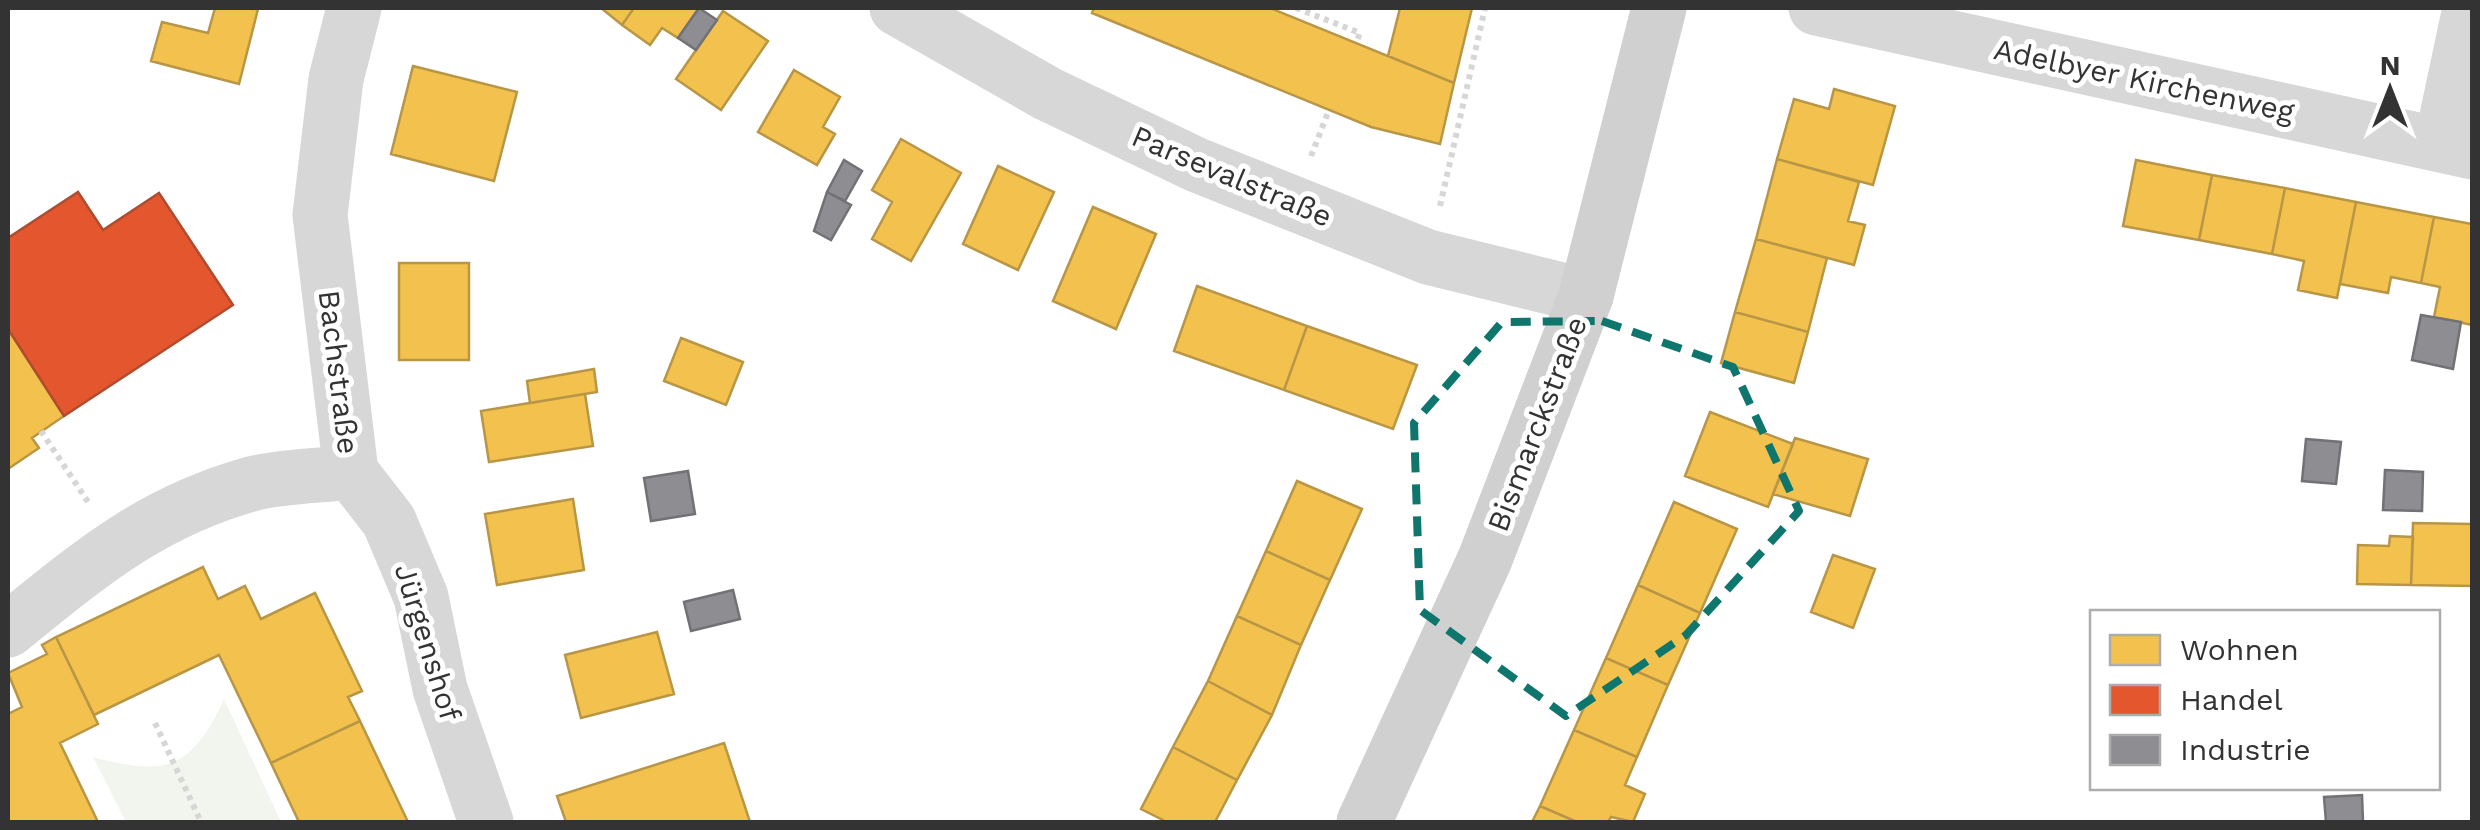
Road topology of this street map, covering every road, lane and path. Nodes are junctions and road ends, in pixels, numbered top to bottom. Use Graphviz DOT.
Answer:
graph roads {
  1 [pos="354,8"];
  2 [pos="897,8"];
  3 [pos="1296,8"];
  4 [pos="1485,8"];
  5 [pos="1659,8"];
  6 [pos="1816,8"];
  7 [pos="2470,8"];
  8 [pos="1356,43"];
  9 [pos="2457,149"];
  10 [pos="1428,258"];
  11 [pos="1586,296"];
  12 [pos="42,431"];
  13 [pos="351,472"];
  14 [pos="115,543"];
  15 [pos="8,630"];
  16 [pos="155,722"];
  17 [pos="200,822"];
  18 [pos="486,822"];
  19 [pos="1364,822"];
  1 -- 13 [label="street, Bachstraße"];
  2 -- 10 [label="street, Parsevalstraße"];
  3 -- 8 [label="path"];
  4 -- 10 [label="path"];
  5 -- 11 [label="main road, Bismarckstraße"];
  6 -- 9 [label="street, Adelbyer Kirchenweg"];
  7 -- 9 [label="street"];
  10 -- 11 [label="street, Parsevalstraße"];
  11 -- 19 [label="main road, Bismarckstraße"];
  12 -- 14 [label="path"];
  13 -- 14 [label="street, Bachstraße"];
  13 -- 18 [label="street, Jürgenshof"];
  14 -- 15 [label="street, Bachstraße"];
  16 -- 17 [label="path"];
}
